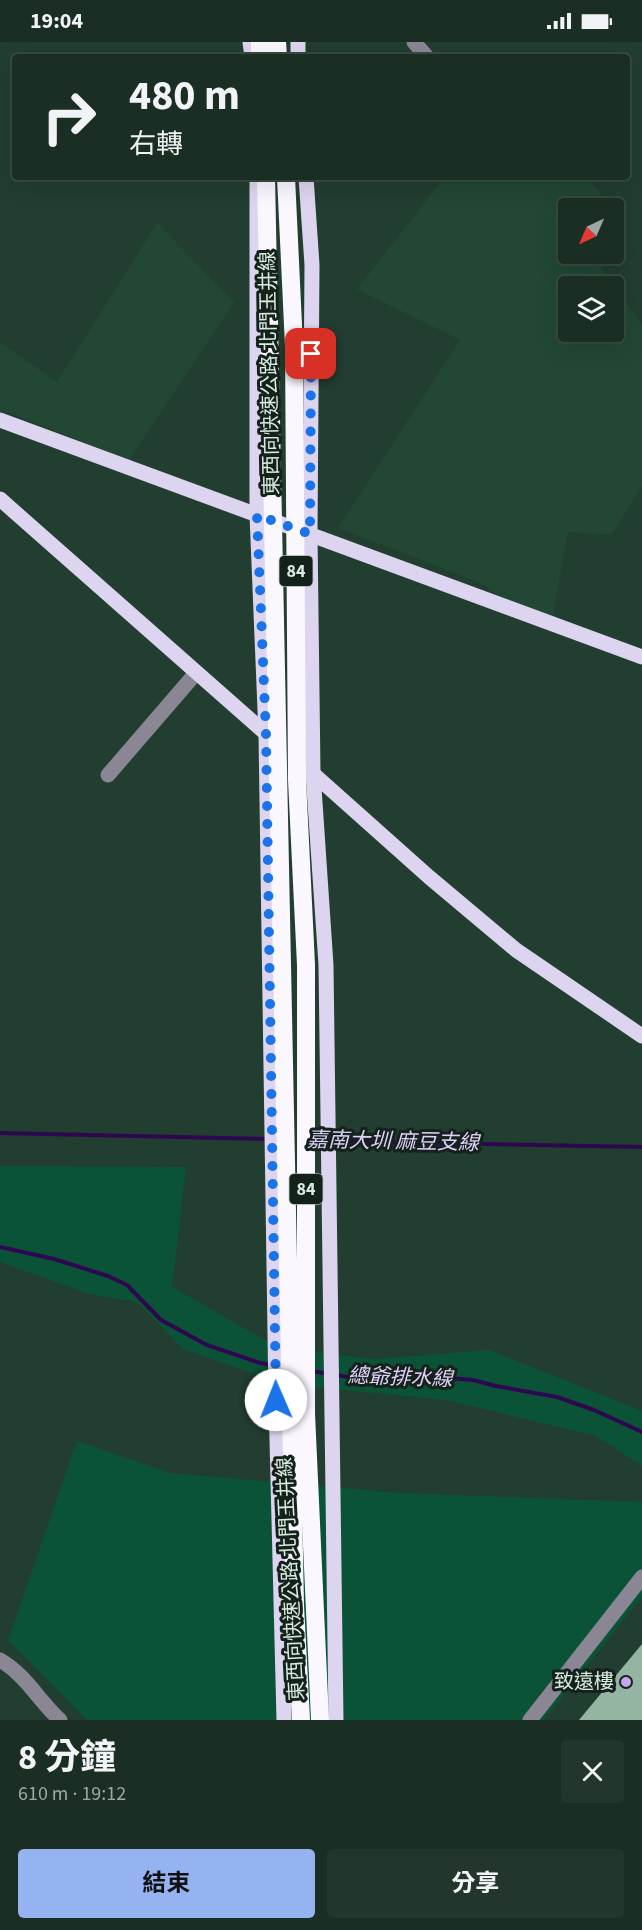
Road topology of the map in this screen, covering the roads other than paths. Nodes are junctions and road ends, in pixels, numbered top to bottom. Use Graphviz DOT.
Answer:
graph roads {
  1 [pos="414,42"];
  2 [pos="424,54"];
  3 [pos="257,180"];
  4 [pos="266,180"];
  5 [pos="286,180"];
  6 [pos="306,180"];
  7 [pos="0,420"];
  8 [pos="0,499"];
  9 [pos="257,515"];
  10 [pos="310,534"];
  11 [pos="642,657"];
  12 [pos="196,673"];
  13 [pos="266,734"];
  14 [pos="313,773"];
  15 [pos="108,775"];
  16 [pos="642,1036"];
  17 [pos="299,1412"];
  18 [pos="642,1577"];
  19 [pos="0,1660"];
  20 [pos="60,1720"];
  21 [pos="284,1720"];
  22 [pos="301,1720"];
  23 [pos="320,1720"];
  24 [pos="336,1720"];
  25 [pos="530,1720"];
  1 -- 2 [label="street"];
  3 -- 9 [label="main road"];
  4 -- 17 [label="highway, 東西向快速公路 北門玉井線 / 84"];
  5 -- 17 [label="highway, 東西向快速公路 北門玉井線 / 84"];
  6 -- 10 [label="main road"];
  7 -- 9 [label="main road"];
  8 -- 12 [label="main road"];
  9 -- 10 [label="main road"];
  9 -- 13 [label="main road"];
  10 -- 11 [label="main road"];
  10 -- 14 [label="main road"];
  12 -- 13 [label="main road"];
  12 -- 15 [label="street"];
  13 -- 14 [label="main road"];
  13 -- 21 [label="main road"];
  14 -- 16 [label="main road"];
  14 -- 24 [label="main road"];
  17 -- 22 [label="highway, 東西向快速公路 北門玉井線 / 84"];
  17 -- 23 [label="highway, 東西向快速公路 北門玉井線 / 84"];
  18 -- 25 [label="street"];
  19 -- 20 [label="street"];
}
